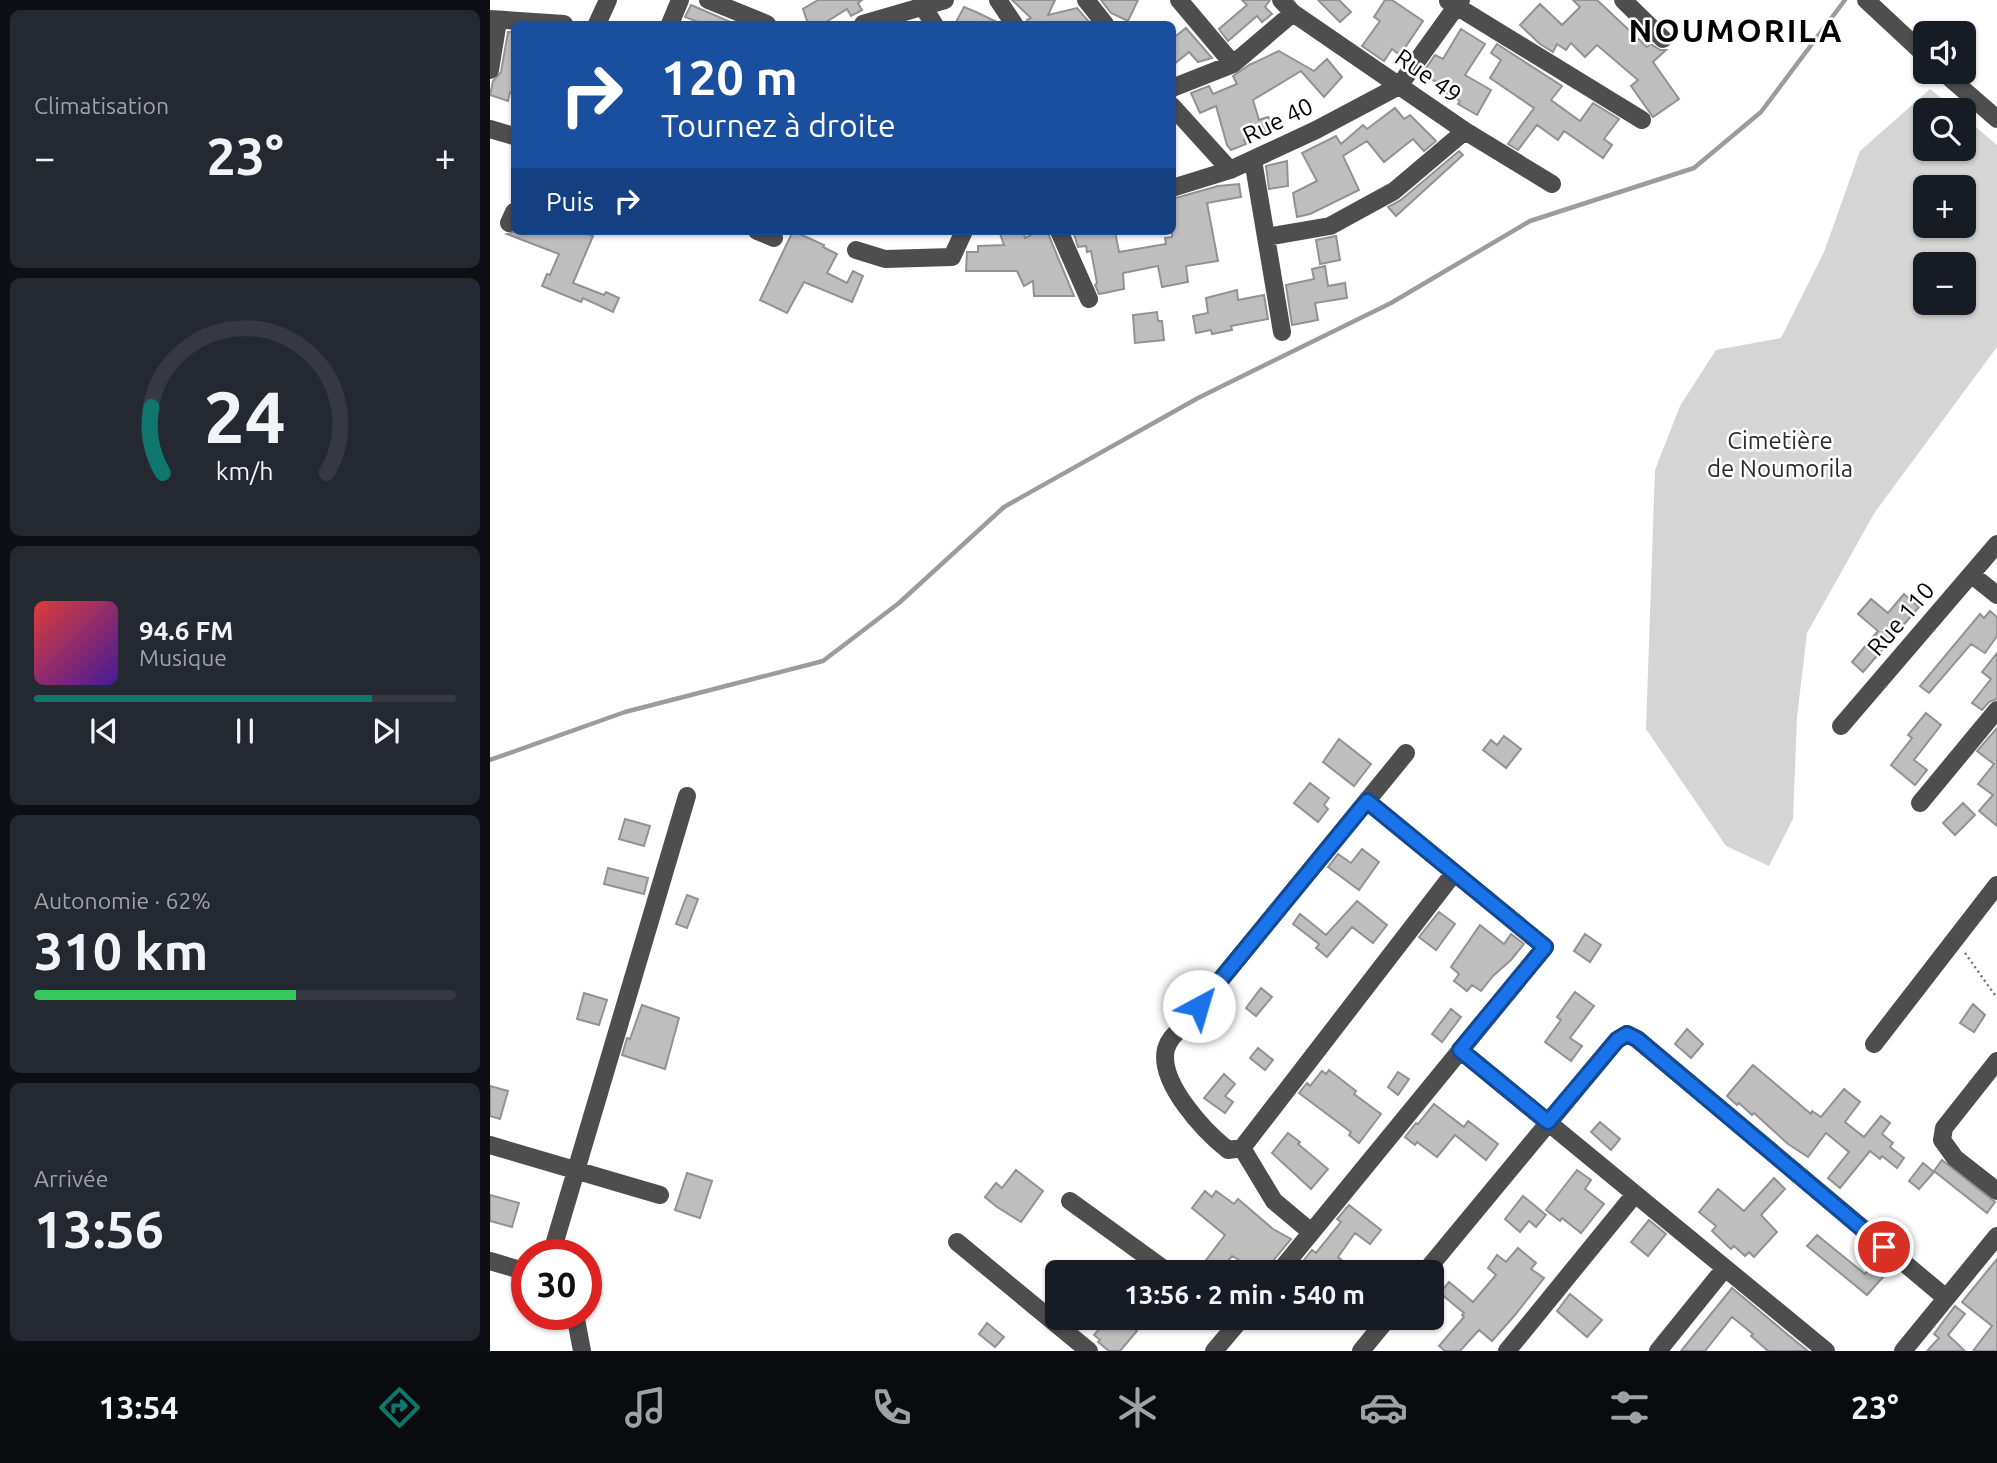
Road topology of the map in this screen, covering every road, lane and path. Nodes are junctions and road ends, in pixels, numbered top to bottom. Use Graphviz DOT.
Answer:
graph roads {
  1 [pos="608,0"];
  2 [pos="680,0"];
  3 [pos="708,0"];
  4 [pos="945,0"];
  5 [pos="998,0"];
  6 [pos="1086,0"];
  7 [pos="1179,0"];
  8 [pos="1623,0"];
  9 [pos="1868,1"];
  10 [pos="1455,2"];
  11 [pos="1285,4"];
  12 [pos="923,7"];
  13 [pos="494,20"];
  14 [pos="512,21"];
  15 [pos="598,21"];
  16 [pos="671,21"];
  17 [pos="760,21"];
  18 [pos="874,21"];
  19 [pos="932,21"];
  20 [pos="1012,21"];
  21 [pos="1103,21"];
  22 [pos="1663,39"];
  23 [pos="1913,44"];
  24 [pos="1233,64"];
  25 [pos="490,70"];
  26 [pos="1957,84"];
  27 [pos="1176,86"];
  28 [pos="1399,86"];
  29 [pos="1176,110"];
  30 [pos="1997,119"];
  31 [pos="1642,120"];
  32 [pos="490,129"];
  33 [pos="1465,131"];
  34 [pos="511,135"];
  35 [pos="1253,160"];
  36 [pos="1230,170"];
  37 [pos="1552,184"];
  38 [pos="1176,187"];
  39 [pos="767,235"];
  40 [pos="962,235"];
  41 [pos="1061,235"];
  42 [pos="1266,237"];
  43 [pos="774,238"];
  44 [pos="856,250"];
  45 [pos="1089,299"];
  46 [pos="1282,332"];
  47 [pos="1997,544"];
  48 [pos="1972,575"];
  49 [pos="1997,595"];
  50 [pos="1997,710"];
  51 [pos="1841,726"];
  52 [pos="1406,753"];
  53 [pos="687,796"];
  54 [pos="1367,801"];
  55 [pos="1920,803"];
  56 [pos="1454,873"];
  57 [pos="1997,885"];
  58 [pos="1955,939"];
  59 [pos="1997,998"];
  60 [pos="1874,1044"];
  61 [pos="1460,1050"];
  62 [pos="1997,1061"];
  63 [pos="1548,1122"];
  64 [pos="490,1145"];
  65 [pos="1242,1148"];
  66 [pos="576,1170"];
  67 [pos="1997,1191"];
  68 [pos="1635,1194"];
  69 [pos="660,1195"];
  70 [pos="1070,1201"];
  71 [pos="1311,1232"];
  72 [pos="1997,1236"];
  73 [pos="556,1239"];
  74 [pos="957,1242"];
  75 [pos="1151,1260"];
  76 [pos="1289,1260"];
  77 [pos="1435,1260"];
  78 [pos="490,1261"];
  79 [pos="511,1267"];
  80 [pos="1725,1268"];
  81 [pos="1946,1298"];
  82 [pos="578,1330"];
  83 [pos="1231,1330"];
  84 [pos="1378,1330"];
  85 [pos="1222,1348"];
  86 [pos="582,1351"];
  87 [pos="1089,1351"];
  88 [pos="1361,1351"];
  89 [pos="1507,1351"];
  90 [pos="1658,1351"];
  91 [pos="1826,1351"];
  92 [pos="1903,1351"];
  1 -- 15 [label="street"];
  2 -- 16 [label="street"];
  3 -- 17 [label="street"];
  4 -- 12 [label="street"];
  5 -- 20 [label="street"];
  6 -- 21 [label="street"];
  7 -- 24 [label="street"];
  8 -- 22 [label="street"];
  9 -- 23 [label="street"];
  10 -- 28 [label="street"];
  10 -- 31 [label="street"];
  11 -- 24 [label="street"];
  11 -- 28 [label="street, Rue 49"];
  12 -- 18 [label="street"];
  12 -- 19 [label="street"];
  13 -- 14 [label="street"];
  13 -- 25 [label="street"];
  24 -- 27 [label="street"];
  26 -- 30 [label="street"];
  28 -- 33 [label="street, Rue 49"];
  28 -- 35 [label="street, Rue 40"];
  29 -- 36 [label="street"];
  32 -- 34 [label="street"];
  33 -- 37 [label="street, Rue 49"];
  33 -- 42 [label="street"];
  35 -- 36 [label="street, Rue 40"];
  35 -- 42 [label="street"];
  36 -- 38 [label="street, Rue 40"];
  39 -- 43 [label="street"];
  40 -- 44 [label="street"];
  41 -- 45 [label="street"];
  42 -- 46 [label="street"];
  47 -- 48 [label="street, Rue 110"];
  48 -- 49 [label="street"];
  48 -- 51 [label="street, Rue 110"];
  50 -- 55 [label="street"];
  52 -- 54 [label="street"];
  53 -- 66 [label="street"];
  54 -- 56 [label="street"];
  54 -- 65 [label="street"];
  56 -- 61 [label="street"];
  56 -- 65 [label="street"];
  57 -- 58 [label="street"];
  58 -- 59 [label="path"];
  58 -- 60 [label="street"];
  61 -- 63 [label="street"];
  61 -- 71 [label="street"];
  62 -- 67 [label="street"];
  63 -- 68 [label="street"];
  63 -- 77 [label="street"];
  63 -- 81 [label="street"];
  64 -- 66 [label="street"];
  65 -- 71 [label="street"];
  66 -- 69 [label="street"];
  66 -- 73 [label="street"];
  68 -- 80 [label="street"];
  68 -- 89 [label="street"];
  70 -- 75 [label="street"];
  71 -- 76 [label="street"];
  72 -- 81 [label="street"];
  74 -- 87 [label="street"];
  78 -- 79 [label="street"];
  80 -- 90 [label="street"];
  80 -- 91 [label="street"];
  81 -- 92 [label="street"];
  82 -- 86 [label="street"];
  83 -- 85 [label="street"];
  84 -- 88 [label="street"];
}
